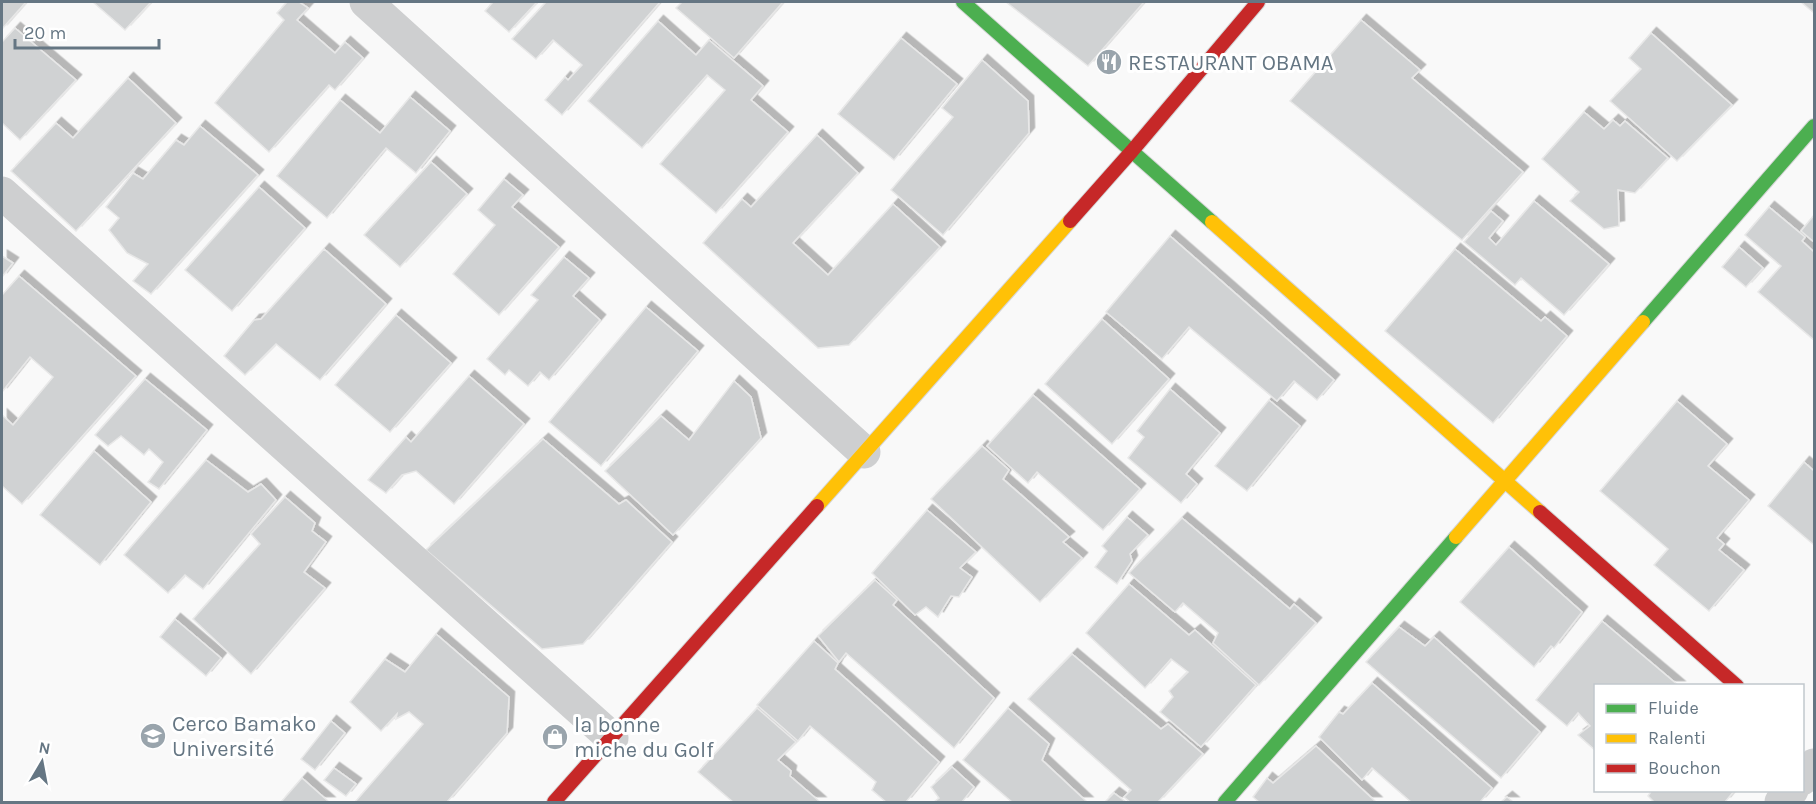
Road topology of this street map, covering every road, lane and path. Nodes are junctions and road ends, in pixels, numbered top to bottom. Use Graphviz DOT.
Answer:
graph roads {
  1 [pos="366,2"];
  2 [pos="963,2"];
  3 [pos="1258,2"];
  4 [pos="1815,126"];
  5 [pos="1132,151"];
  6 [pos="2,193"];
  7 [pos="864,452"];
  8 [pos="1505,481"];
  9 [pos="1735,684"];
  10 [pos="612,738"];
  11 [pos="1815,765"];
  12 [pos="1804,777"];
  13 [pos="554,802"];
  14 [pos="1225,802"];
  1 -- 7 [label="street"];
  2 -- 5 [label="street"];
  3 -- 5 [label="street"];
  4 -- 8 [label="street"];
  5 -- 7 [label="street"];
  5 -- 8 [label="street"];
  6 -- 10 [label="street"];
  7 -- 10 [label="street"];
  8 -- 9 [label="street"];
  8 -- 14 [label="street"];
  10 -- 13 [label="street"];
  11 -- 12 [label="street"];
}
